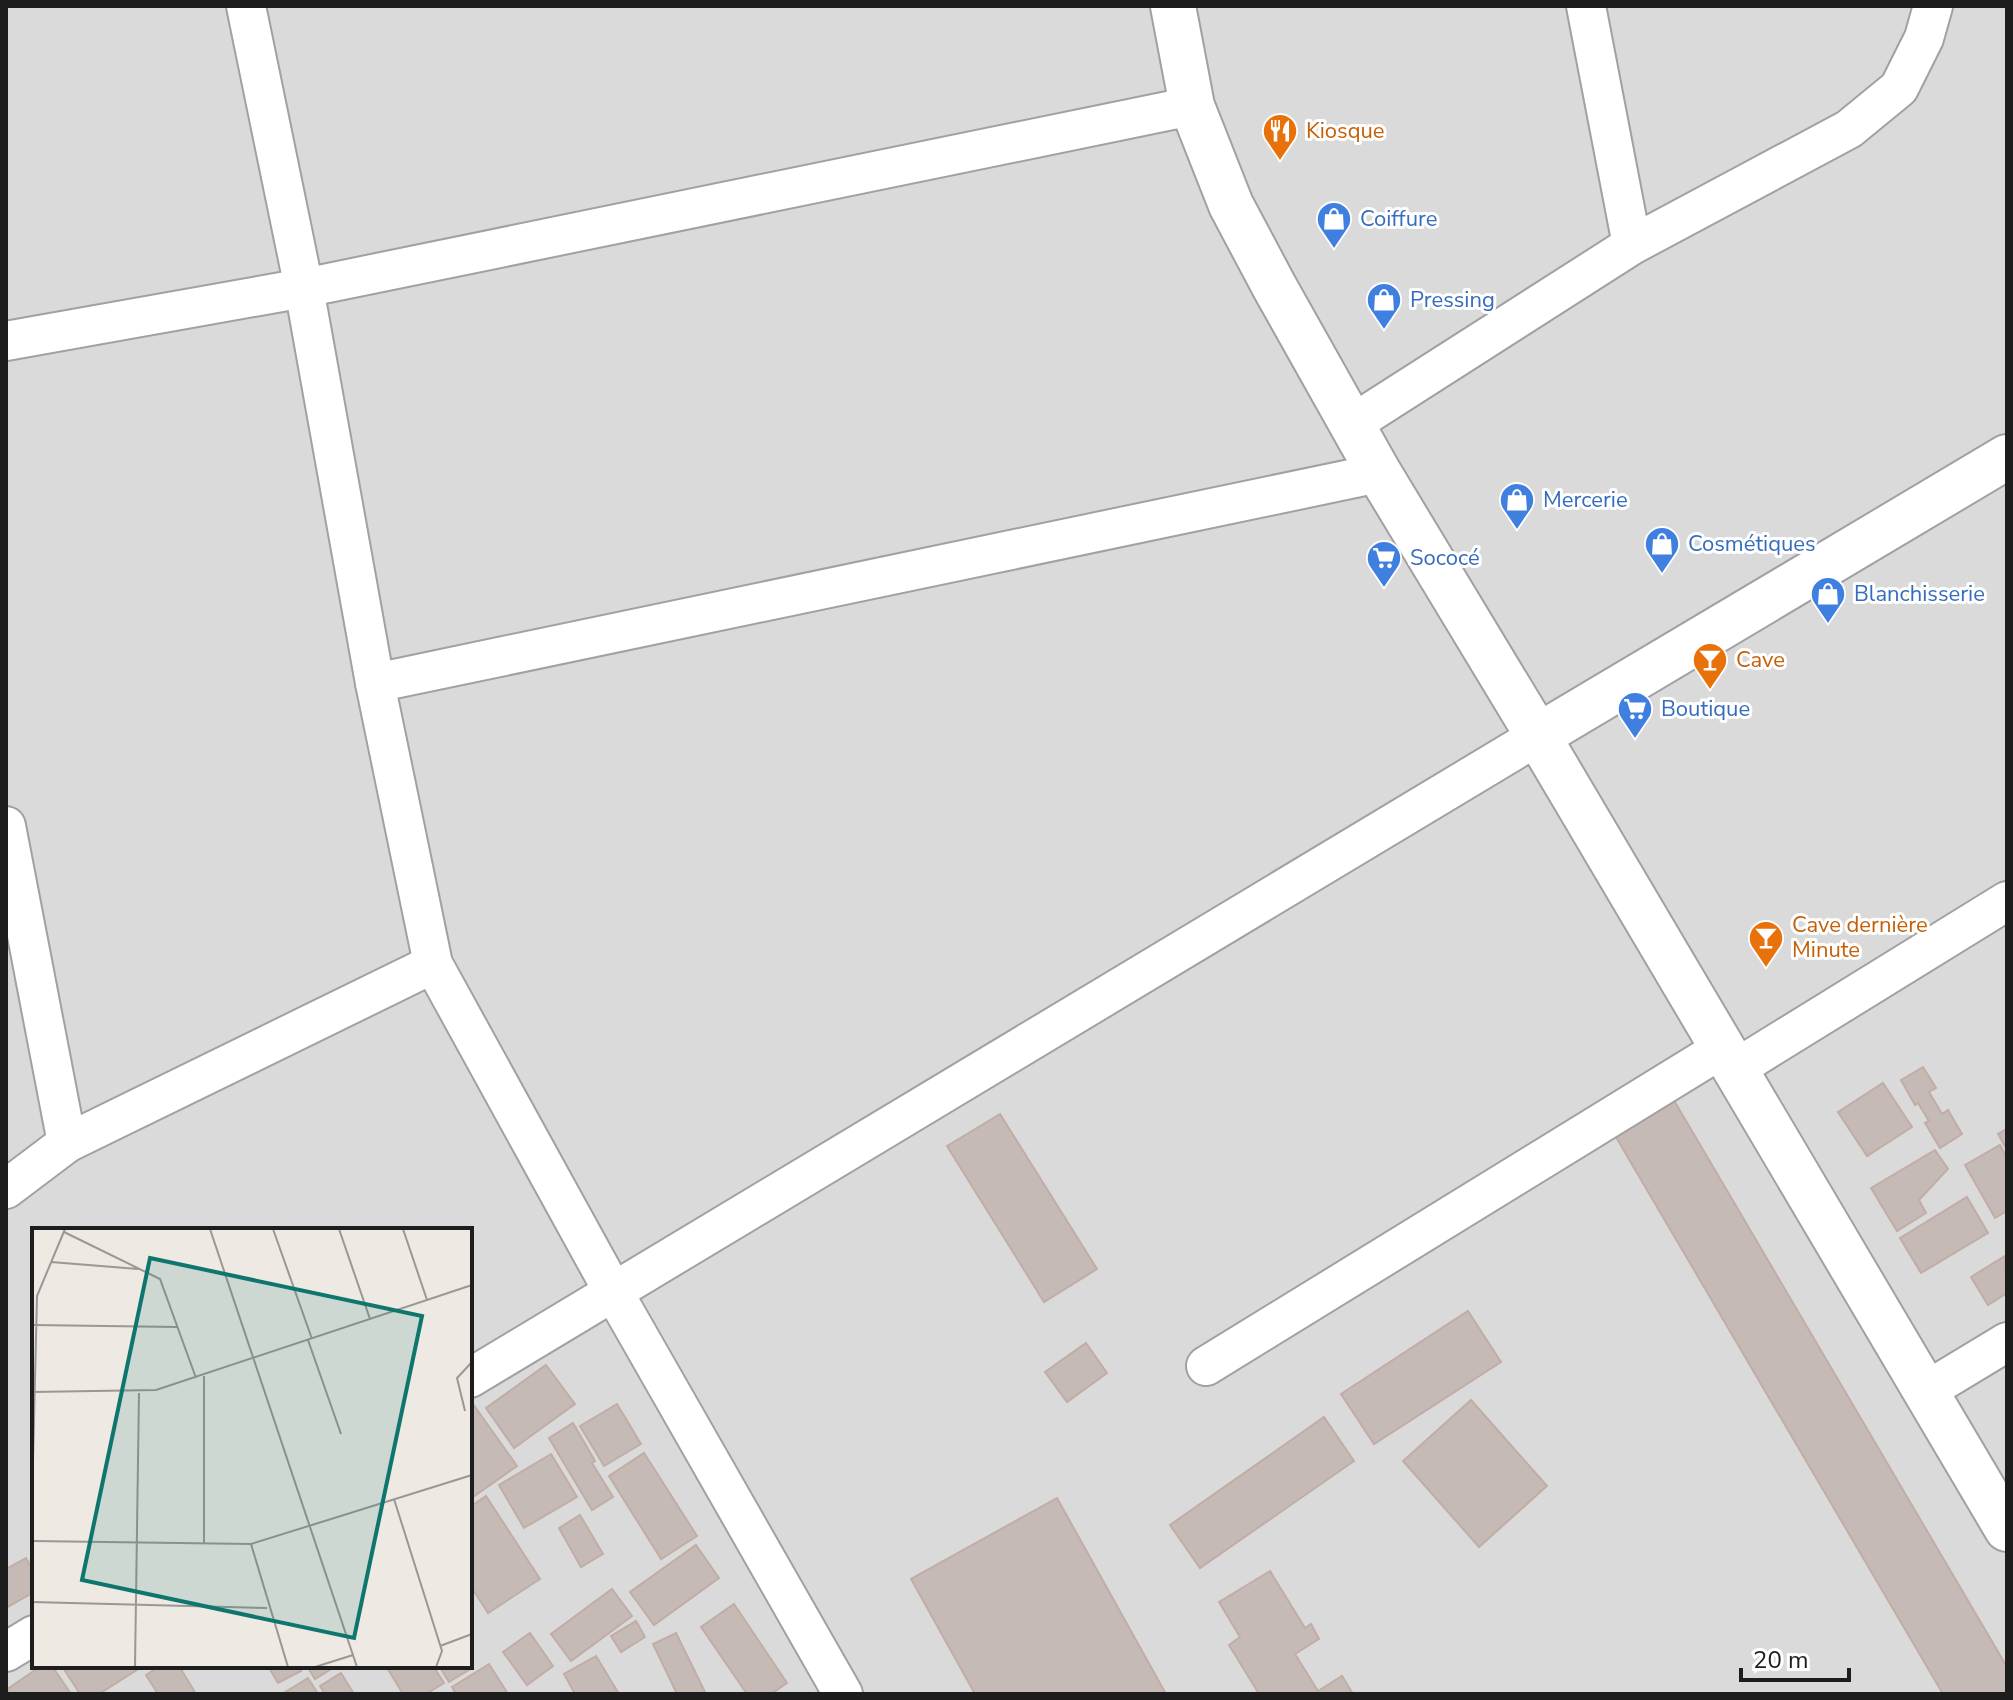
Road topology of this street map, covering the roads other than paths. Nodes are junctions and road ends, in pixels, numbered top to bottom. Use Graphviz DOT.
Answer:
graph roads {
  1 [pos="246,6"];
  2 [pos="1173,6"];
  3 [pos="1586,6"];
  4 [pos="1933,6"];
  5 [pos="1192,106"];
  6 [pos="1632,245"];
  7 [pos="304,288"];
  8 [pos="6,341"];
  9 [pos="1352,424"];
  10 [pos="2007,457"];
  11 [pos="1379,473"];
  12 [pos="375,683"];
  13 [pos="1538,736"];
  14 [pos="6,826"];
  15 [pos="2007,901"];
  16 [pos="433,964"];
  17 [pos="1729,1058"];
  18 [pos="67,1143"];
  19 [pos="6,1189"];
  20 [pos="614,1293"];
  21 [pos="2007,1342"];
  22 [pos="1206,1366"];
  23 [pos="472,1377"];
  24 [pos="1926,1391"];
  25 [pos="2007,1529"];
  26 [pos="32,1636"];
  27 [pos="6,1652"];
  28 [pos="843,1694"];
  1 -- 7 [label="street"];
  2 -- 5 [label="street"];
  3 -- 6 [label="street"];
  4 -- 6 [label="street"];
  5 -- 7 [label="street"];
  5 -- 9 [label="street"];
  6 -- 9 [label="street"];
  7 -- 8 [label="street"];
  7 -- 12 [label="street"];
  9 -- 11 [label="street"];
  10 -- 13 [label="street"];
  11 -- 12 [label="street"];
  11 -- 13 [label="street"];
  12 -- 16 [label="street"];
  13 -- 17 [label="street"];
  13 -- 20 [label="street"];
  14 -- 18 [label="street"];
  15 -- 17 [label="street"];
  16 -- 18 [label="street"];
  16 -- 20 [label="street"];
  17 -- 22 [label="street"];
  17 -- 24 [label="street"];
  18 -- 19 [label="street"];
  20 -- 23 [label="street"];
  20 -- 28 [label="street"];
  21 -- 24 [label="street"];
  24 -- 25 [label="street"];
  26 -- 27 [label="street"];
}
